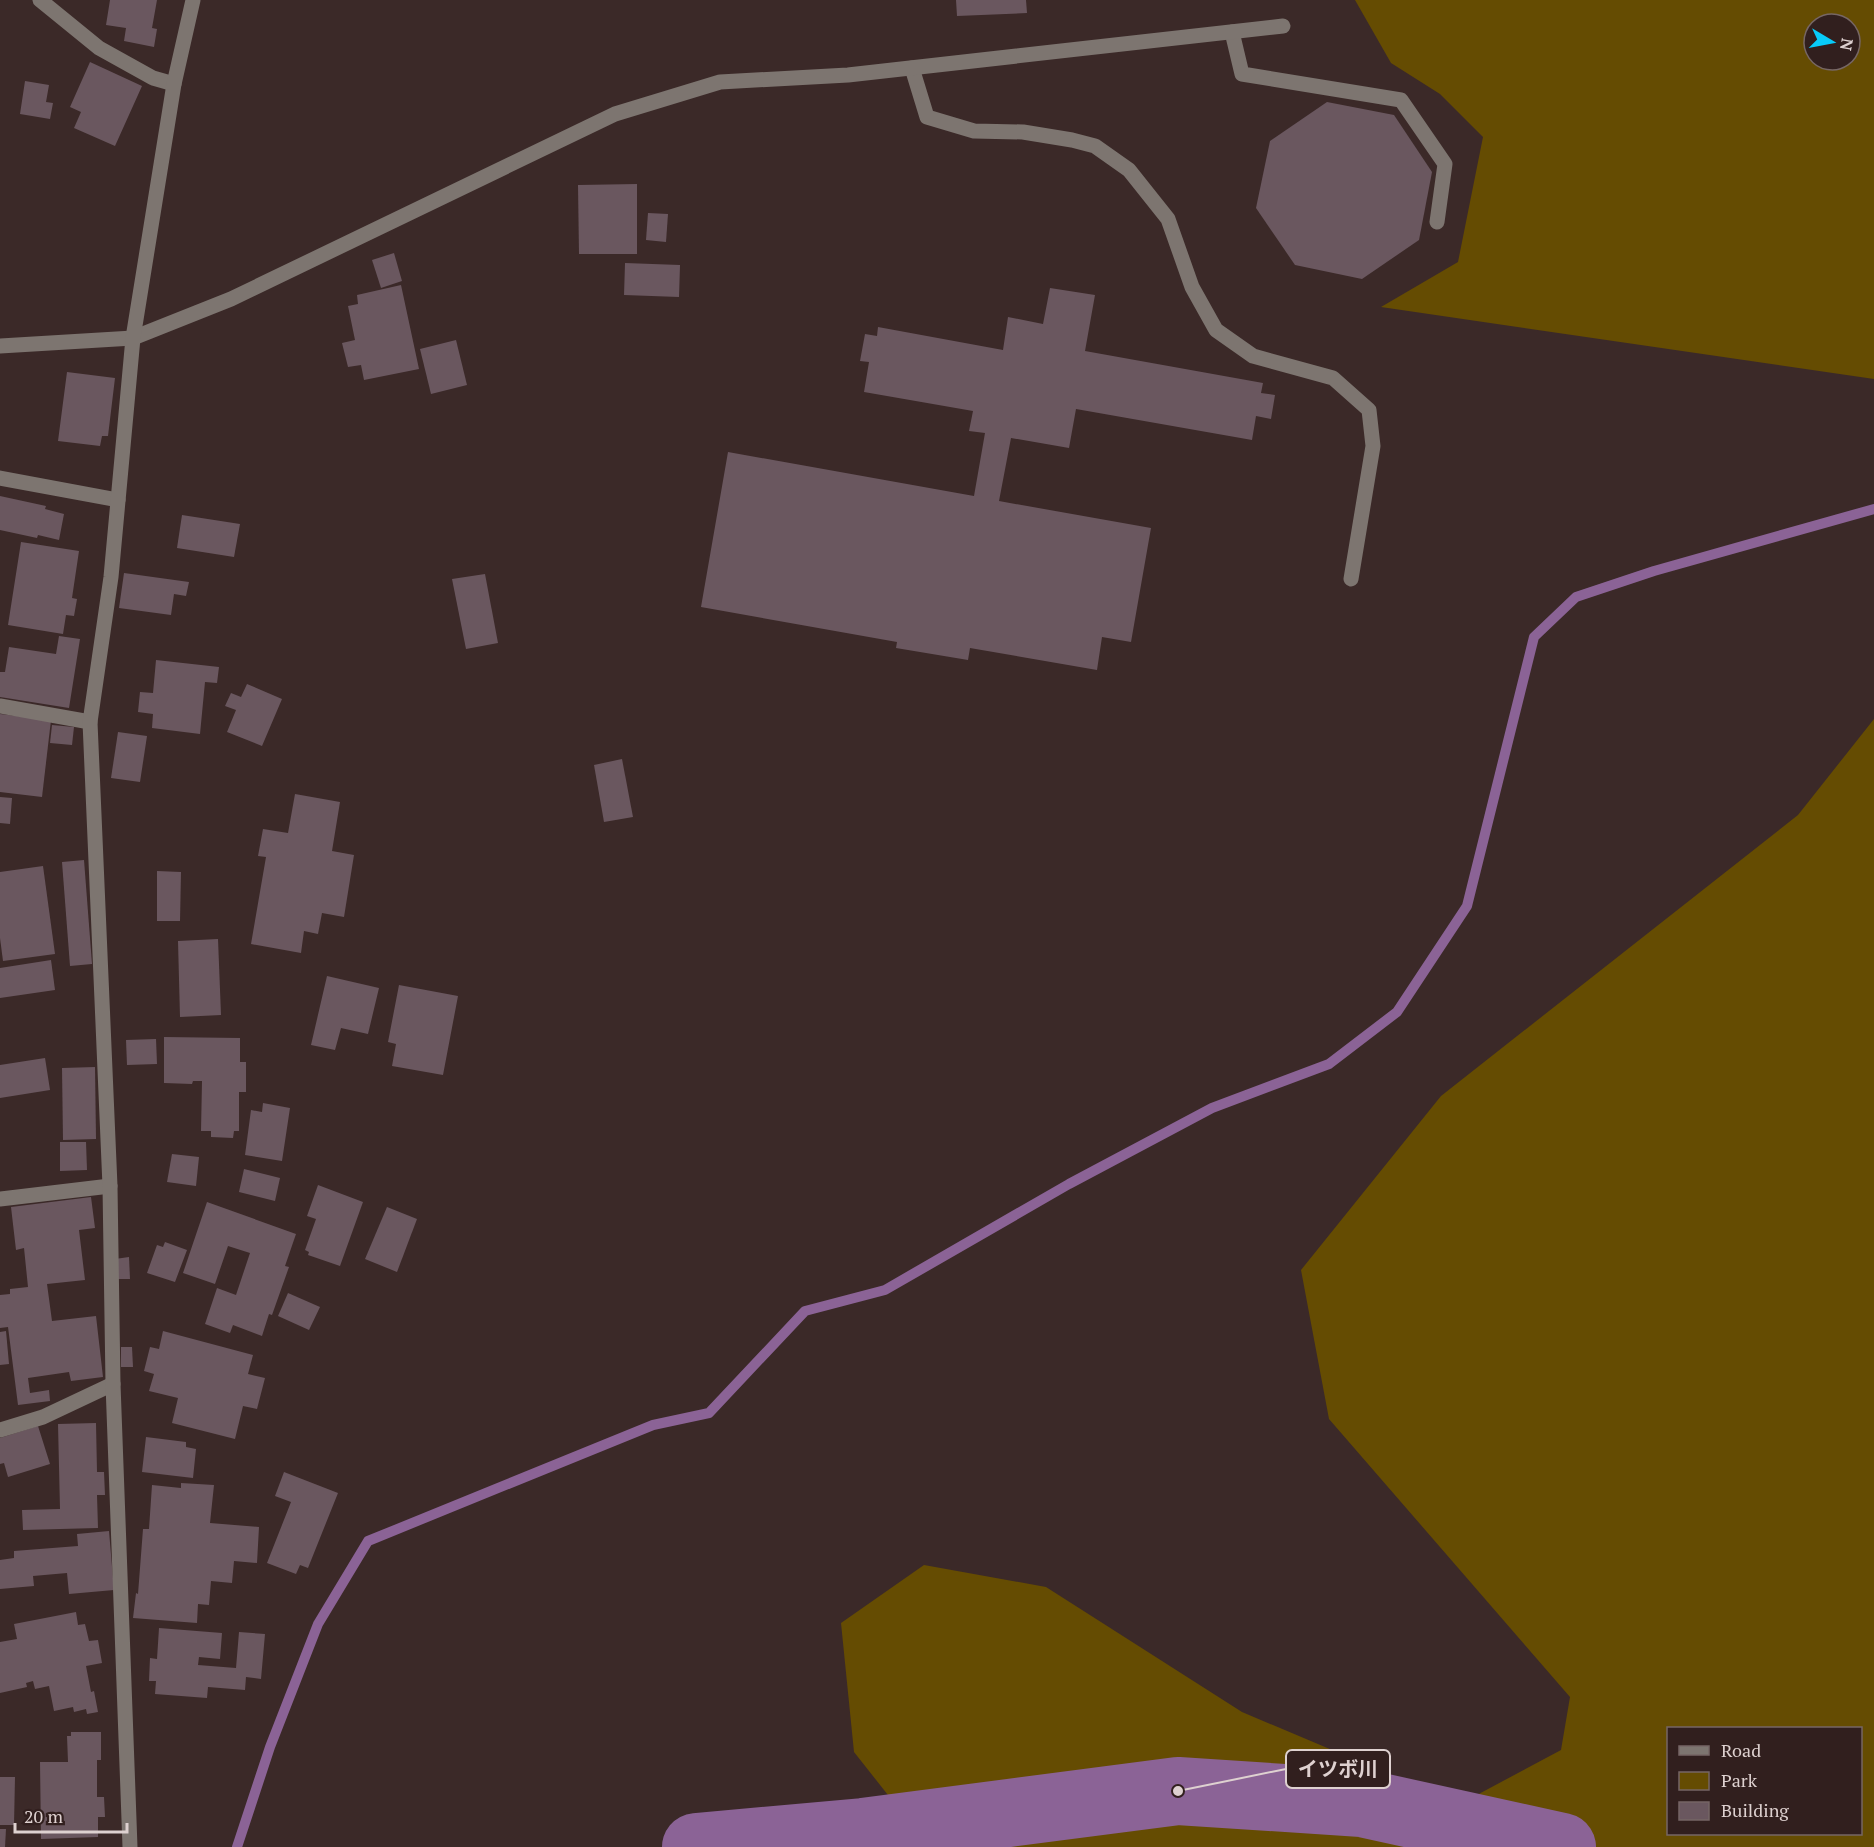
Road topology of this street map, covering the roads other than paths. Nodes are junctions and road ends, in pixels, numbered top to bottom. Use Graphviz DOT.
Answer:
graph roads {
  1 [pos="40,0"];
  2 [pos="193,0"];
  3 [pos="1283,26"];
  4 [pos="1232,32"];
  5 [pos="912,68"];
  6 [pos="174,84"];
  7 [pos="1437,222"];
  8 [pos="133,338"];
  9 [pos="0,346"];
  10 [pos="0,478"];
  11 [pos="118,500"];
  12 [pos="1351,579"];
  13 [pos="0,706"];
  14 [pos="90,722"];
  15 [pos="110,1186"];
  16 [pos="0,1199"];
  17 [pos="113,1384"];
  18 [pos="0,1430"];
  19 [pos="130,1847"];
  1 -- 6 [label="street"];
  2 -- 6 [label="street"];
  3 -- 4 [label="street"];
  4 -- 5 [label="street"];
  4 -- 7 [label="street"];
  5 -- 8 [label="street"];
  5 -- 12 [label="street"];
  6 -- 8 [label="street"];
  8 -- 9 [label="street"];
  8 -- 11 [label="street"];
  10 -- 11 [label="street"];
  11 -- 14 [label="street"];
  13 -- 14 [label="street"];
  14 -- 15 [label="street"];
  15 -- 16 [label="street"];
  15 -- 17 [label="street"];
  17 -- 18 [label="street"];
  17 -- 19 [label="street"];
}
